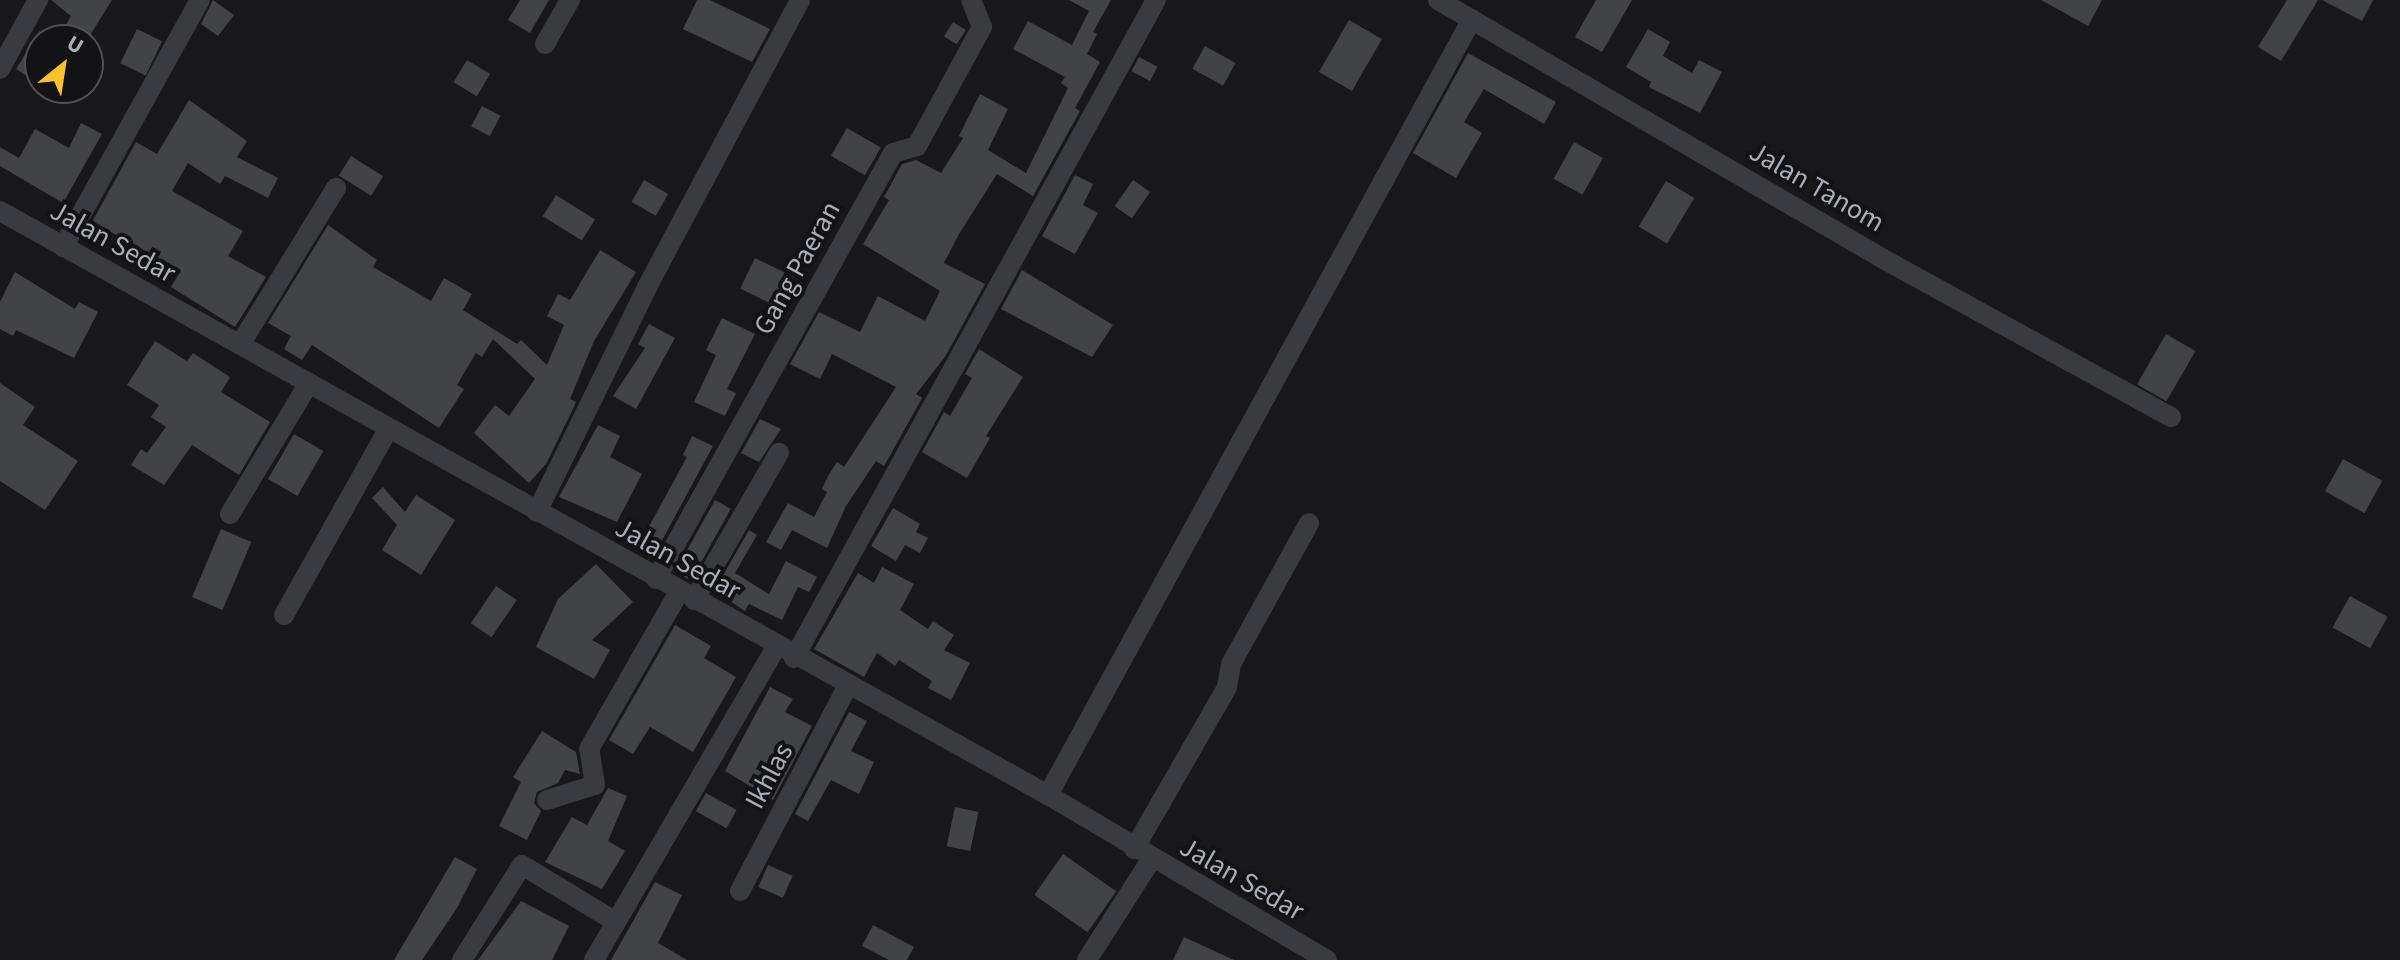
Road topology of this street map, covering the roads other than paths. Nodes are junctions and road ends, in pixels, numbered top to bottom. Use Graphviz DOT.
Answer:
graph roads {
  1 [pos="38,0"];
  2 [pos="200,0"];
  3 [pos="570,0"];
  4 [pos="800,0"];
  5 [pos="971,0"];
  6 [pos="1156,0"];
  7 [pos="1438,0"];
  8 [pos="1472,19"];
  9 [pos="545,44"];
  10 [pos="0,69"];
  11 [pos="336,188"];
  12 [pos="0,211"];
  13 [pos="63,247"];
  14 [pos="241,343"];
  15 [pos="309,383"];
  16 [pos="2171,417"];
  17 [pos="389,428"];
  18 [pos="779,453"];
  19 [pos="537,512"];
  20 [pos="230,514"];
  21 [pos="1309,523"];
  22 [pos="656,579"];
  23 [pos="686,596"];
  24 [pos="284,615"];
  25 [pos="776,647"];
  26 [pos="794,658"];
  27 [pos="847,687"];
  28 [pos="1048,795"];
  29 [pos="547,800"];
  30 [pos="1142,854"];
  31 [pos="740,891"];
  32 [pos="616,922"];
  33 [pos="1323,959"];
  34 [pos="462,960"];
  35 [pos="594,960"];
  36 [pos="1087,960"];
  1 -- 10 [label="street"];
  2 -- 13 [label="street"];
  3 -- 9 [label="street"];
  4 -- 19 [label="street"];
  5 -- 22 [label="street, Gang Paeran"];
  6 -- 26 [label="street"];
  7 -- 8 [label="street, Jalan Tanom"];
  8 -- 16 [label="street, Jalan Tanom"];
  8 -- 28 [label="street"];
  11 -- 14 [label="street"];
  12 -- 13 [label="street, Jalan Sedar"];
  13 -- 14 [label="street, Jalan Sedar"];
  14 -- 15 [label="street, Jalan Sedar"];
  15 -- 17 [label="street, Jalan Sedar"];
  15 -- 20 [label="street"];
  17 -- 19 [label="street, Jalan Sedar"];
  17 -- 24 [label="street"];
  18 -- 23 [label="street"];
  19 -- 22 [label="street, Jalan Sedar"];
  21 -- 30 [label="street"];
  22 -- 23 [label="street, Jalan Sedar"];
  23 -- 25 [label="street, Jalan Sedar"];
  23 -- 29 [label="street"];
  25 -- 26 [label="street, Jalan Sedar"];
  25 -- 32 [label="street"];
  26 -- 27 [label="street, Jalan Sedar"];
  27 -- 28 [label="street, Jalan Sedar"];
  27 -- 31 [label="street, Ikhlas"];
  28 -- 30 [label="street, Jalan Sedar"];
  30 -- 33 [label="street, Jalan Sedar"];
  30 -- 36 [label="street"];
  32 -- 34 [label="street"];
  32 -- 35 [label="street"];
}
